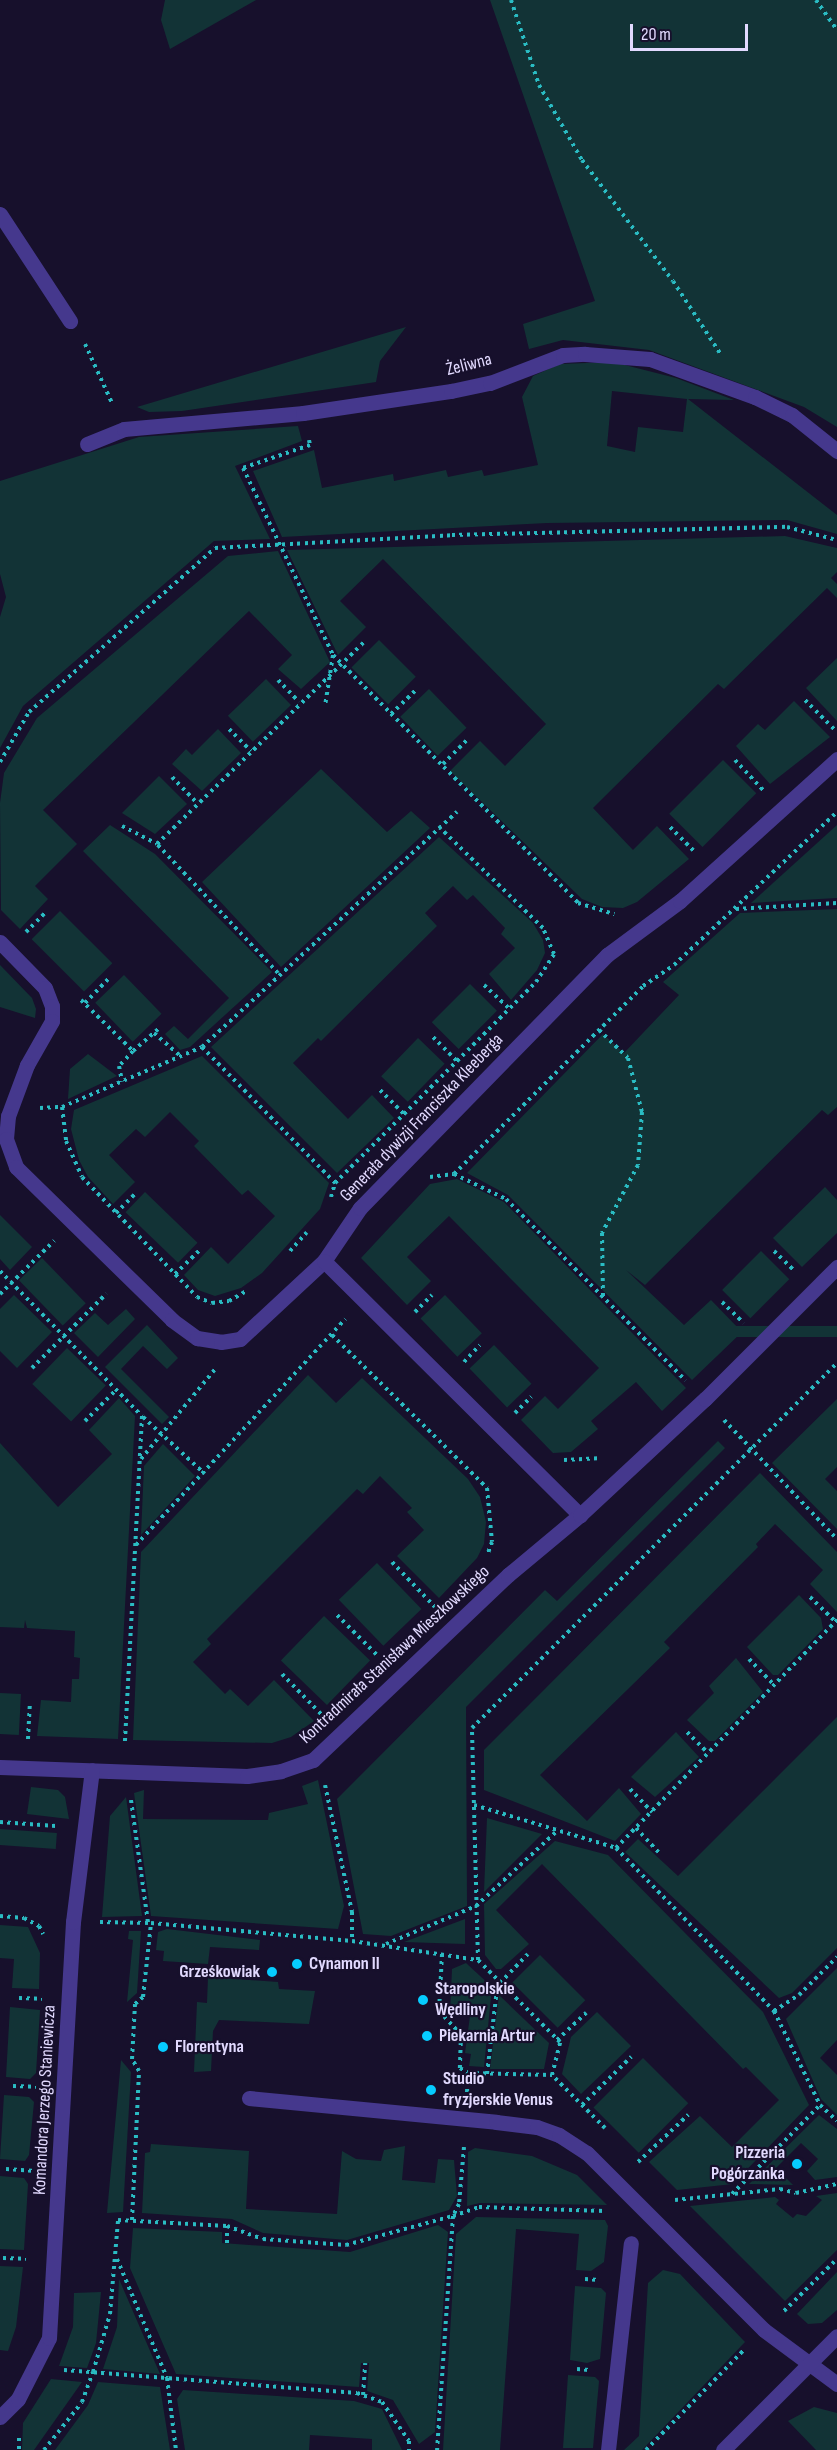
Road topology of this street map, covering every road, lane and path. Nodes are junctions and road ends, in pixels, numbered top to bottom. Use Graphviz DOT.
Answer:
graph roads {
  1 [pos="512,0"];
  2 [pos="816,0"];
  3 [pos="837,30"];
  4 [pos="0,214"];
  5 [pos="70,321"];
  6 [pos="724,358"];
  7 [pos="124,429"];
  8 [pos="87,444"];
  9 [pos="310,445"];
  10 [pos="837,451"];
  11 [pos="837,540"];
  12 [pos="280,544"];
  13 [pos="366,640"];
  14 [pos="333,655"];
  15 [pos="342,664"];
  16 [pos="331,670"];
  17 [pos="278,680"];
  18 [pos="416,690"];
  19 [pos="806,700"];
  20 [pos="299,702"];
  21 [pos="326,706"];
  22 [pos="391,714"];
  23 [pos="229,729"];
  24 [pos="837,732"];
  25 [pos="467,740"];
  26 [pos="250,751"];
  27 [pos="837,759"];
  28 [pos="735,760"];
  29 [pos="0,762"];
  30 [pos="443,764"];
  31 [pos="172,777"];
  32 [pos="772,787"];
  33 [pos="766,792"];
  34 [pos="758,800"];
  35 [pos="198,804"];
  36 [pos="457,812"];
  37 [pos="837,812"];
  38 [pos="122,826"];
  39 [pos="670,827"];
  40 [pos="440,828"];
  41 [pos="157,844"];
  42 [pos="699,856"];
  43 [pos="837,903"];
  44 [pos="735,909"];
  45 [pos="45,913"];
  46 [pos="619,913"];
  47 [pos="18,939"];
  48 [pos="0,942"];
  49 [pos="278,973"];
  50 [pos="109,978"];
  51 [pos="484,986"];
  52 [pos="84,1004"];
  53 [pos="510,1009"];
  54 [pos="159,1028"];
  55 [pos="598,1030"];
  56 [pos="154,1032"];
  57 [pos="433,1037"];
  58 [pos="201,1047"];
  59 [pos="134,1051"];
  60 [pos="180,1056"];
  61 [pos="457,1061"];
  62 [pos="381,1090"];
  63 [pos="62,1107"];
  64 [pos="10,1109"];
  65 [pos="404,1114"];
  66 [pos="454,1174"];
  67 [pos="427,1178"];
  68 [pos="335,1184"];
  69 [pos="136,1193"];
  70 [pos="330,1200"];
  71 [pos="360,1208"];
  72 [pos="117,1213"];
  73 [pos="71,1224"];
  74 [pos="312,1225"];
  75 [pos="150,1248"];
  76 [pos="202,1248"];
  77 [pos="774,1251"];
  78 [pos="283,1258"];
  79 [pos="324,1261"];
  80 [pos="837,1267"];
  81 [pos="0,1271"];
  82 [pos="175,1274"];
  83 [pos="125,1275"];
  84 [pos="802,1279"];
  85 [pos="11,1283"];
  86 [pos="253,1287"];
  87 [pos="0,1294"];
  88 [pos="432,1295"];
  89 [pos="603,1297"];
  90 [pos="363,1298"];
  91 [pos="723,1302"];
  92 [pos="410,1318"];
  93 [pos="751,1330"];
  94 [pos="332,1335"];
  95 [pos="64,1336"];
  96 [pos="240,1339"];
  97 [pos="480,1345"];
  98 [pos="837,1363"];
  99 [pos="32,1368"];
  100 [pos="459,1368"];
  101 [pos="116,1390"];
  102 [pos="531,1396"];
  103 [pos="705,1399"];
  104 [pos="142,1416"];
  105 [pos="509,1419"];
  106 [pos="85,1421"];
  107 [pos="163,1435"];
  108 [pos="751,1449"];
  109 [pos="608,1458"];
  110 [pos="140,1460"];
  111 [pos="562,1460"];
  112 [pos="204,1473"];
  113 [pos="580,1515"];
  114 [pos="837,1539"];
  115 [pos="136,1546"];
  116 [pos="392,1562"];
  117 [pos="483,1565"];
  118 [pos="810,1597"];
  119 [pos="445,1601"];
  120 [pos="437,1609"];
  121 [pos="337,1615"];
  122 [pos="429,1616"];
  123 [pos="837,1621"];
  124 [pos="749,1659"];
  125 [pos="383,1661"];
  126 [pos="282,1674"];
  127 [pos="774,1685"];
  128 [pos="30,1704"];
  129 [pos="332,1708"];
  130 [pos="324,1716"];
  131 [pos="316,1725"];
  132 [pos="687,1732"];
  133 [pos="28,1743"];
  134 [pos="708,1753"];
  135 [pos="313,1760"];
  136 [pos="0,1767"];
  137 [pos="92,1770"];
  138 [pos="123,1772"];
  139 [pos="630,1789"];
  140 [pos="474,1805"];
  141 [pos="652,1812"];
  142 [pos="0,1822"];
  143 [pos="85,1828"];
  144 [pos="636,1828"];
  145 [pos="557,1830"];
  146 [pos="616,1848"];
  147 [pos="660,1854"];
  148 [pos="476,1906"];
  149 [pos="73,1922"];
  150 [pos="150,1923"];
  151 [pos="352,1941"];
  152 [pos="385,1944"];
  153 [pos="442,1954"];
  154 [pos="528,1954"];
  155 [pos="837,1957"];
  156 [pos="477,1960"];
  157 [pos="499,1982"];
  158 [pos="19,1998"];
  159 [pos="45,1999"];
  160 [pos="774,2011"];
  161 [pos="586,2013"];
  162 [pos="631,2057"];
  163 [pos="468,2073"];
  164 [pos="487,2074"];
  165 [pos="552,2075"];
  166 [pos="13,2086"];
  167 [pos="39,2087"];
  168 [pos="249,2098"];
  169 [pos="582,2105"];
  170 [pos="820,2105"];
  171 [pos="688,2115"];
  172 [pos="466,2118"];
  173 [pos="837,2121"];
  174 [pos="639,2162"];
  175 [pos="6,2169"];
  176 [pos="33,2171"];
  177 [pos="837,2184"];
  178 [pos="732,2194"];
  179 [pos="648,2213"];
  180 [pos="453,2216"];
  181 [pos="132,2220"];
  182 [pos="227,2226"];
  183 [pos="227,2243"];
  184 [pos="631,2243"];
  185 [pos="3,2258"];
  186 [pos="29,2259"];
  187 [pos="117,2259"];
  188 [pos="837,2259"];
  189 [pos="764,2330"];
  190 [pos="837,2336"];
  191 [pos="162,2344"];
  192 [pos="155,2347"];
  193 [pos="365,2363"];
  194 [pos="809,2365"];
  195 [pos="34,2368"];
  196 [pos="93,2372"];
  197 [pos="167,2378"];
  198 [pos="837,2384"];
  199 [pos="363,2395"];
  200 [pos="0,2417"];
  201 [pos="45,2450"];
  202 [pos="176,2450"];
  203 [pos="409,2450"];
  204 [pos="437,2450"];
  205 [pos="608,2450"];
  206 [pos="646,2450"];
  207 [pos="723,2450"];
  1 -- 6 [label="path"];
  2 -- 3 [label="path"];
  4 -- 5 [label="street"];
  5 -- 7 [label="path"];
  7 -- 8 [label="street, Żeliwna"];
  7 -- 10 [label="street, Żeliwna"];
  9 -- 12 [label="path"];
  11 -- 12 [label="path"];
  12 -- 14 [label="path"];
  12 -- 29 [label="path"];
  13 -- 15 [label="path"];
  14 -- 15 [label="path"];
  14 -- 16 [label="path"];
  15 -- 16 [label="path"];
  15 -- 22 [label="path"];
  16 -- 20 [label="path"];
  16 -- 21 [label="path"];
  17 -- 20 [label="path"];
  18 -- 22 [label="path"];
  19 -- 24 [label="path"];
  20 -- 26 [label="path"];
  22 -- 30 [label="path"];
  23 -- 26 [label="path"];
  25 -- 30 [label="path"];
  26 -- 35 [label="path"];
  27 -- 71 [label="street, Generała dywizji Franciszka Kleeberga"];
  28 -- 33 [label="path"];
  30 -- 46 [label="path"];
  31 -- 35 [label="path"];
  32 -- 33 [label="path"];
  33 -- 34 [label="path"];
  35 -- 41 [label="path"];
  36 -- 40 [label="path"];
  37 -- 44 [label="path"];
  38 -- 41 [label="path"];
  39 -- 42 [label="path"];
  40 -- 49 [label="path"];
  40 -- 53 [label="path"];
  41 -- 49 [label="path"];
  43 -- 44 [label="path"];
  44 -- 55 [label="path"];
  45 -- 47 [label="path"];
  48 -- 64 [label="street"];
  49 -- 58 [label="path"];
  50 -- 52 [label="path"];
  51 -- 53 [label="path"];
  53 -- 61 [label="path"];
  54 -- 56 [label="path"];
  55 -- 66 [label="path"];
  55 -- 89 [label="path"];
  56 -- 59 [label="path"];
  56 -- 60 [label="path"];
  57 -- 61 [label="path"];
  58 -- 60 [label="path"];
  58 -- 68 [label="path"];
  60 -- 63 [label="path"];
  61 -- 65 [label="path"];
  62 -- 65 [label="path"];
  63 -- 64 [label="path"];
  63 -- 72 [label="path"];
  64 -- 73 [label="street"];
  65 -- 68 [label="path"];
  66 -- 67 [label="path"];
  66 -- 89 [label="path"];
  68 -- 70 [label="path"];
  68 -- 71 [label="path"];
  69 -- 72 [label="path"];
  71 -- 79 [label="street, Generała dywizji Franciszka Kleeberga"];
  72 -- 75 [label="path"];
  73 -- 83 [label="street"];
  73 -- 85 [label="path"];
  74 -- 78 [label="path"];
  75 -- 82 [label="path"];
  75 -- 83 [label="path"];
  76 -- 82 [label="path"];
  77 -- 84 [label="path"];
  79 -- 90 [label="street"];
  79 -- 96 [label="street, Generała dywizji Franciszka Kleeberga"];
  80 -- 103 [label="street, Kontradmirała Stanisława Mieszkowskiego"];
  81 -- 85 [label="path"];
  82 -- 86 [label="path"];
  83 -- 95 [label="path"];
  83 -- 96 [label="street"];
  85 -- 87 [label="path"];
  85 -- 95 [label="path"];
  88 -- 92 [label="path"];
  89 -- 103 [label="path"];
  90 -- 94 [label="path"];
  90 -- 113 [label="street"];
  91 -- 93 [label="path"];
  94 -- 112 [label="path"];
  94 -- 117 [label="path"];
  95 -- 99 [label="path"];
  95 -- 101 [label="path"];
  96 -- 107 [label="path"];
  97 -- 100 [label="path"];
  98 -- 108 [label="path"];
  101 -- 104 [label="path"];
  101 -- 106 [label="path"];
  102 -- 105 [label="path"];
  103 -- 108 [label="path"];
  103 -- 113 [label="street, Kontradmirała Stanisława Mieszkowskiego"];
  104 -- 107 [label="path"];
  104 -- 110 [label="path"];
  107 -- 110 [label="path"];
  107 -- 112 [label="path"];
  108 -- 114 [label="path"];
  108 -- 140 [label="path"];
  109 -- 111 [label="path"];
  110 -- 115 [label="path"];
  112 -- 115 [label="path"];
  113 -- 135 [label="street, Kontradmirała Stanisława Mieszkowskiego"];
  115 -- 138 [label="path"];
  116 -- 120 [label="path"];
  118 -- 123 [label="path"];
  119 -- 120 [label="path"];
  120 -- 122 [label="path"];
  121 -- 125 [label="path"];
  123 -- 127 [label="path"];
  124 -- 127 [label="path"];
  126 -- 130 [label="path"];
  127 -- 134 [label="path"];
  128 -- 133 [label="path"];
  129 -- 130 [label="path"];
  130 -- 131 [label="path"];
  132 -- 134 [label="path"];
  134 -- 141 [label="path"];
  135 -- 138 [label="street, Kontradmirała Stanisława Mieszkowskiego"];
  135 -- 151 [label="path"];
  136 -- 137 [label="street, Kontradmirała Stanisława Mieszkowskiego"];
  137 -- 138 [label="street, Kontradmirała Stanisława Mieszkowskiego"];
  137 -- 143 [label="street, Komandora Jerzego Staniewicza"];
  138 -- 150 [label="path"];
  139 -- 141 [label="path"];
  140 -- 145 [label="path"];
  140 -- 148 [label="path"];
  141 -- 144 [label="path"];
  142 -- 143 [label="path"];
  143 -- 149 [label="street, Komandora Jerzego Staniewicza"];
  144 -- 146 [label="path"];
  144 -- 147 [label="path"];
  145 -- 146 [label="path"];
  145 -- 148 [label="path"];
  146 -- 160 [label="path"];
  148 -- 152 [label="path"];
  148 -- 156 [label="path"];
  149 -- 150 [label="path"];
  149 -- 195 [label="street, Komandora Jerzego Staniewicza"];
  150 -- 151 [label="path"];
  150 -- 181 [label="path"];
  151 -- 152 [label="path"];
  152 -- 153 [label="path"];
  153 -- 156 [label="path"];
  153 -- 163 [label="path"];
  154 -- 157 [label="path"];
  155 -- 160 [label="path"];
  156 -- 157 [label="path"];
  157 -- 161 [label="path"];
  157 -- 164 [label="path"];
  158 -- 159 [label="path"];
  160 -- 170 [label="path"];
  162 -- 169 [label="path"];
  163 -- 164 [label="path"];
  163 -- 172 [label="path"];
  164 -- 165 [label="path"];
  166 -- 167 [label="path"];
  168 -- 172 [label="street"];
  170 -- 173 [label="path"];
  170 -- 178 [label="path"];
  171 -- 174 [label="path"];
  172 -- 179 [label="street"];
  172 -- 180 [label="path"];
  175 -- 176 [label="path"];
  177 -- 178 [label="path"];
  178 -- 179 [label="path"];
  179 -- 180 [label="path"];
  179 -- 189 [label="street"];
  180 -- 182 [label="path"];
  180 -- 204 [label="path"];
  181 -- 182 [label="path"];
  181 -- 187 [label="path"];
  182 -- 183 [label="path"];
  184 -- 205 [label="street"];
  185 -- 186 [label="path"];
  187 -- 192 [label="path"];
  187 -- 196 [label="path"];
  188 -- 189 [label="path"];
  189 -- 194 [label="street"];
  189 -- 206 [label="path"];
  190 -- 194 [label="street"];
  191 -- 192 [label="path"];
  192 -- 197 [label="path"];
  193 -- 199 [label="path"];
  194 -- 198 [label="street"];
  194 -- 207 [label="street"];
  195 -- 196 [label="path"];
  195 -- 200 [label="street, Komandora Jerzego Staniewicza"];
  196 -- 197 [label="path"];
  196 -- 201 [label="path"];
  197 -- 199 [label="path"];
  197 -- 202 [label="path"];
  199 -- 203 [label="path"];
}
